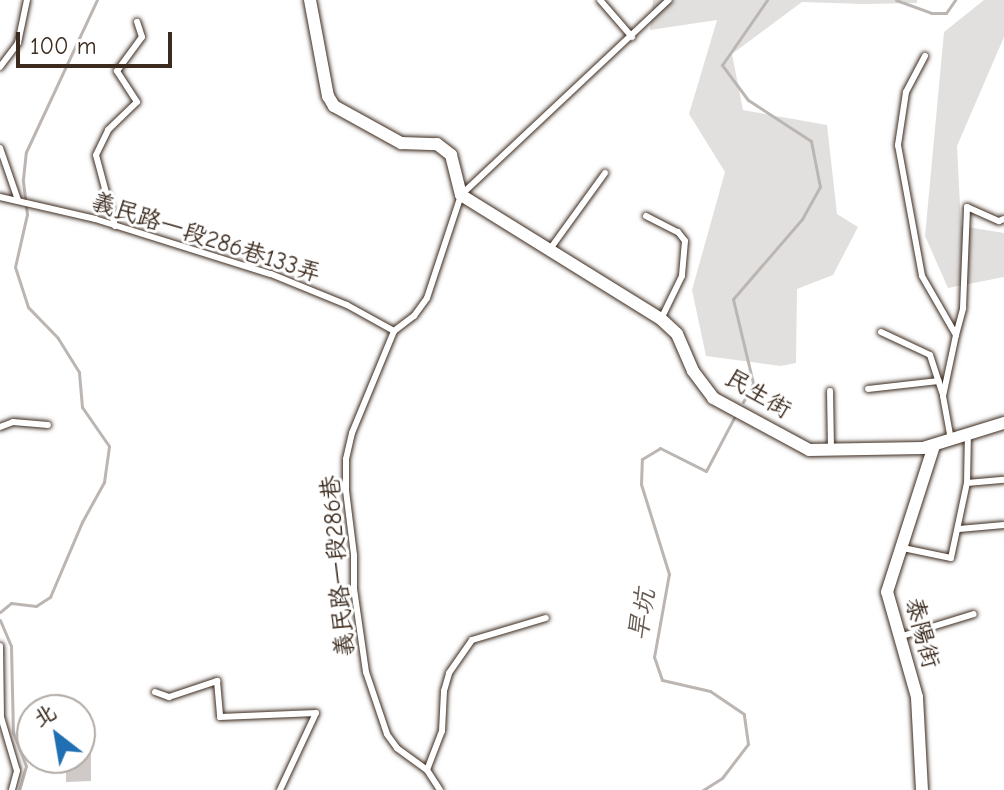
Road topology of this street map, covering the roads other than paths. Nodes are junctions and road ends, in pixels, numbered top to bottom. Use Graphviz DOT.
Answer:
graph roads {
  1 [pos="27,0"];
  2 [pos="310,0"];
  3 [pos="600,0"];
  4 [pos="669,0"];
  5 [pos="137,22"];
  6 [pos="632,37"];
  7 [pos="925,56"];
  8 [pos="0,67"];
  9 [pos="0,148"];
  10 [pos="605,173"];
  11 [pos="461,195"];
  12 [pos="0,197"];
  13 [pos="19,200"];
  14 [pos="646,216"];
  15 [pos="1004,219"];
  16 [pos="115,226"];
  17 [pos="548,252"];
  18 [pos="661,319"];
  19 [pos="394,331"];
  20 [pos="881,332"];
  21 [pos="956,335"];
  22 [pos="939,381"];
  23 [pos="868,389"];
  24 [pos="830,391"];
  25 [pos="943,396"];
  26 [pos="1004,423"];
  27 [pos="48,425"];
  28 [pos="0,427"];
  29 [pos="968,433"];
  30 [pos="951,440"];
  31 [pos="934,446"];
  32 [pos="831,450"];
  33 [pos="1004,480"];
  34 [pos="967,483"];
  35 [pos="1004,525"];
  36 [pos="959,529"];
  37 [pos="903,548"];
  38 [pos="974,614"];
  39 [pos="546,618"];
  40 [pos="899,637"];
  41 [pos="0,646"];
  42 [pos="155,692"];
  43 [pos="427,770"];
  44 [pos="12,790"];
  45 [pos="280,790"];
  46 [pos="440,790"];
  47 [pos="922,790"];
  1 -- 8 [label="lane"];
  2 -- 11 [label="street"];
  3 -- 6 [label="lane"];
  4 -- 6 [label="lane, 義民路一段286巷"];
  5 -- 16 [label="lane"];
  6 -- 11 [label="lane, 義民路一段286巷"];
  7 -- 21 [label="lane"];
  9 -- 13 [label="lane"];
  10 -- 17 [label="lane"];
  11 -- 17 [label="street, 民生街"];
  11 -- 19 [label="lane, 義民路一段286巷"];
  12 -- 13 [label="lane, 義民路一段286巷133弄"];
  13 -- 16 [label="lane, 義民路一段286巷133弄"];
  14 -- 18 [label="lane"];
  15 -- 21 [label="lane"];
  16 -- 19 [label="lane, 義民路一段286巷133弄"];
  17 -- 18 [label="street, 民生街"];
  18 -- 32 [label="street, 民生街"];
  19 -- 43 [label="lane, 義民路一段286巷"];
  20 -- 22 [label="lane"];
  21 -- 25 [label="lane"];
  22 -- 23 [label="lane"];
  22 -- 25 [label="lane"];
  24 -- 32 [label="lane"];
  25 -- 30 [label="lane"];
  26 -- 29 [label="street, 民生街"];
  27 -- 28 [label="lane"];
  29 -- 30 [label="street, 民生街"];
  29 -- 34 [label="lane"];
  30 -- 31 [label="street, 民生街"];
  31 -- 32 [label="street, 民生街"];
  31 -- 37 [label="street, 泰陽街"];
  33 -- 34 [label="lane"];
  34 -- 36 [label="lane"];
  35 -- 36 [label="lane"];
  36 -- 37 [label="lane"];
  37 -- 40 [label="street, 泰陽街"];
  38 -- 40 [label="lane"];
  39 -- 43 [label="lane"];
  40 -- 47 [label="street, 泰陽街"];
  41 -- 44 [label="lane"];
  42 -- 45 [label="lane"];
  43 -- 46 [label="lane, 義民路一段286巷"];
}
